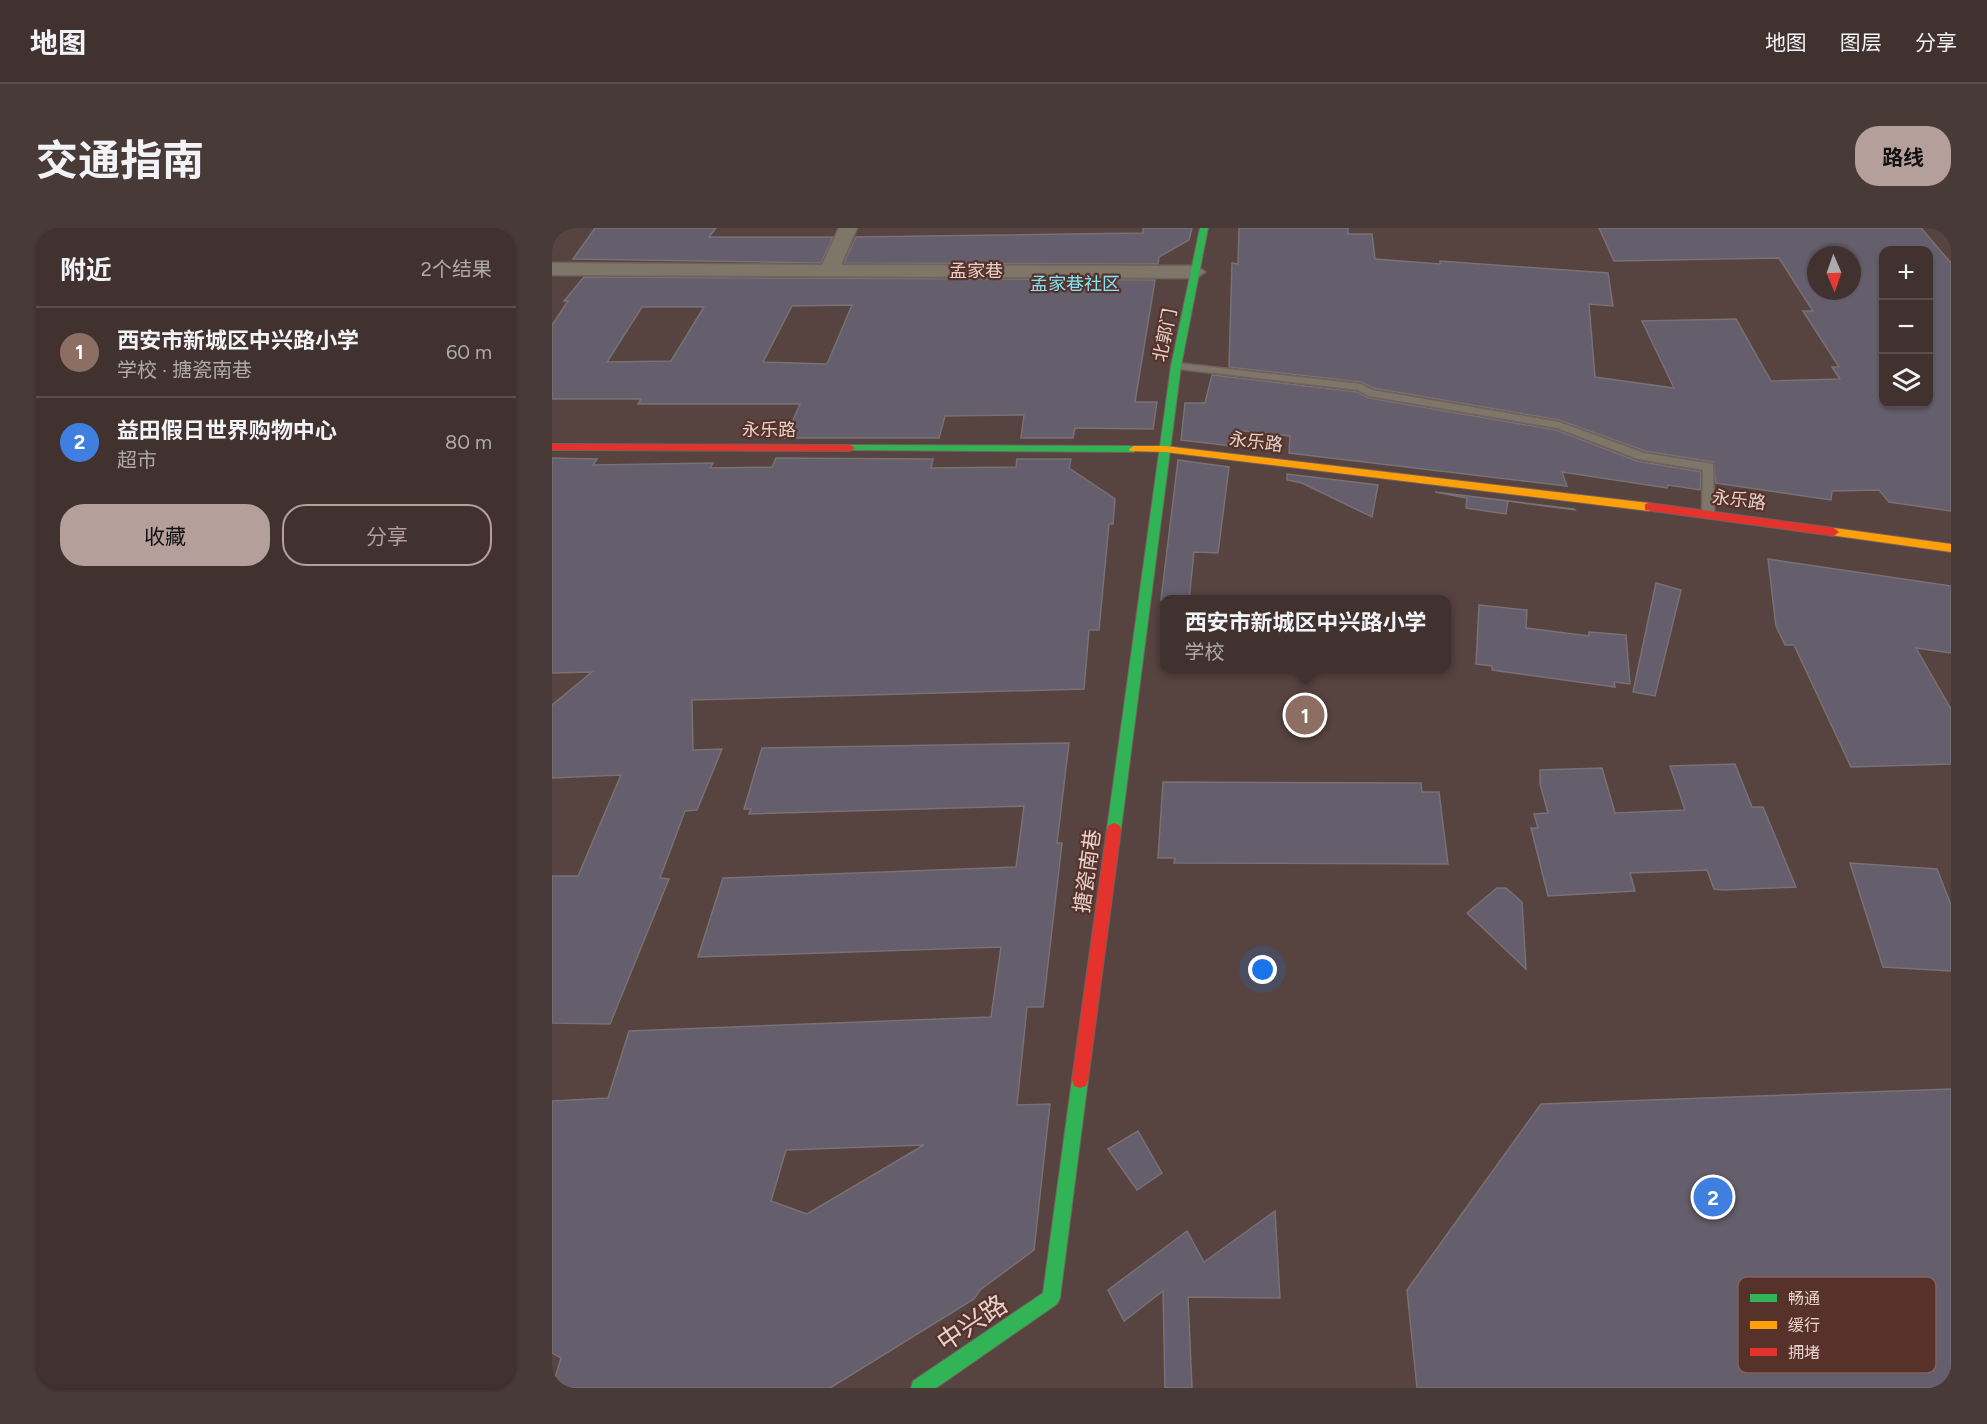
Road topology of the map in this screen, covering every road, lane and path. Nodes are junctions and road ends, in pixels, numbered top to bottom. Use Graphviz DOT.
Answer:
graph roads {
  1 [pos="848,228"];
  2 [pos="1204,228"];
  3 [pos="552,269"];
  4 [pos="829,270"];
  5 [pos="1196,272"];
  6 [pos="1176,366"];
  7 [pos="552,447"];
  8 [pos="1165,449"];
  9 [pos="1708,514"];
  10 [pos="1951,548"];
  11 [pos="1051,1298"];
  12 [pos="920,1388"];
  1 -- 4 [label="street"];
  2 -- 5 [label="street, 北郭门"];
  3 -- 4 [label="street, 孟家巷"];
  4 -- 5 [label="street, 孟家巷"];
  5 -- 6 [label="street, 北郭门"];
  6 -- 8 [label="street, 北郭门"];
  6 -- 9 [label="lane"];
  7 -- 8 [label="street, 永乐路"];
  8 -- 9 [label="street, 永乐路"];
  8 -- 11 [label="street, 搪瓷南巷"];
  9 -- 10 [label="street, 永乐路"];
  11 -- 12 [label="street, 中兴路"];
}
